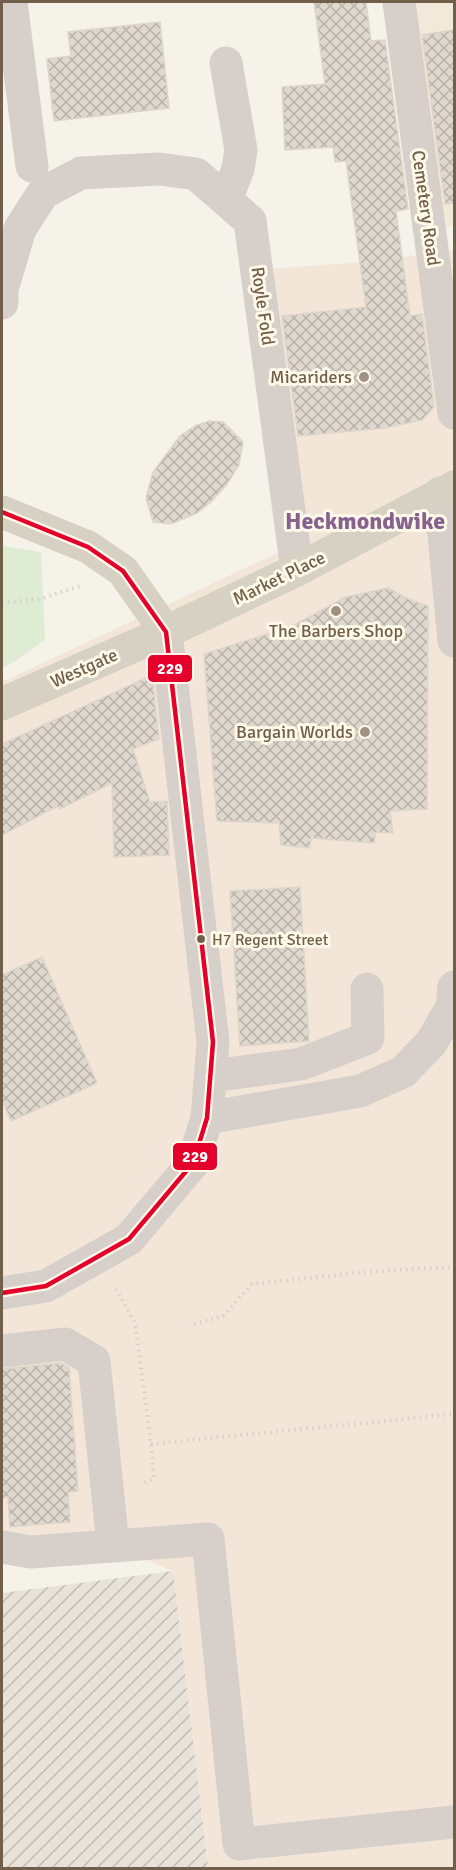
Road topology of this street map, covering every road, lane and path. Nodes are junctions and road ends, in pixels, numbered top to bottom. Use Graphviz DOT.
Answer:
graph roads {
  1 [pos="11,2"];
  2 [pos="399,2"];
  3 [pos="226,63"];
  4 [pos="32,166"];
  5 [pos="226,200"];
  6 [pos="7,253"];
  7 [pos="2,303"];
  8 [pos="454,413"];
  9 [pos="447,490"];
  10 [pos="2,512"];
  11 [pos="297,570"];
  12 [pos="123,571"];
  13 [pos="2,603"];
  14 [pos="166,632"];
  15 [pos="454,641"];
  16 [pos="2,704"];
  17 [pos="454,987"];
  18 [pos="367,989"];
  19 [pos="212,1076"];
  20 [pos="207,1118"];
  21 [pos="454,1267"];
  22 [pos="2,1293"];
  23 [pos="194,1324"];
  24 [pos="2,1352"];
  25 [pos="454,1414"];
  26 [pos="151,1444"];
  27 [pos="113,1545"];
  28 [pos="2,1547"];
  29 [pos="454,1822"];
  1 -- 4 [label="street"];
  2 -- 8 [label="street, Cemetery Road"];
  3 -- 5 [label="street"];
  5 -- 6 [label="street, Royle Fold"];
  5 -- 11 [label="street, Royle Fold"];
  6 -- 7 [label="street"];
  9 -- 11 [label="main road, Market Place"];
  9 -- 15 [label="street"];
  10 -- 12 [label="main road"];
  11 -- 14 [label="main road, Market Place"];
  12 -- 13 [label="path"];
  12 -- 14 [label="main road"];
  14 -- 16 [label="main road, Westgate"];
  14 -- 19 [label="street"];
  17 -- 20 [label="street"];
  18 -- 19 [label="street"];
  19 -- 20 [label="street"];
  20 -- 22 [label="street"];
  21 -- 23 [label="path"];
  24 -- 27 [label="street"];
  25 -- 26 [label="path"];
  27 -- 28 [label="street"];
  27 -- 29 [label="street"];
}
